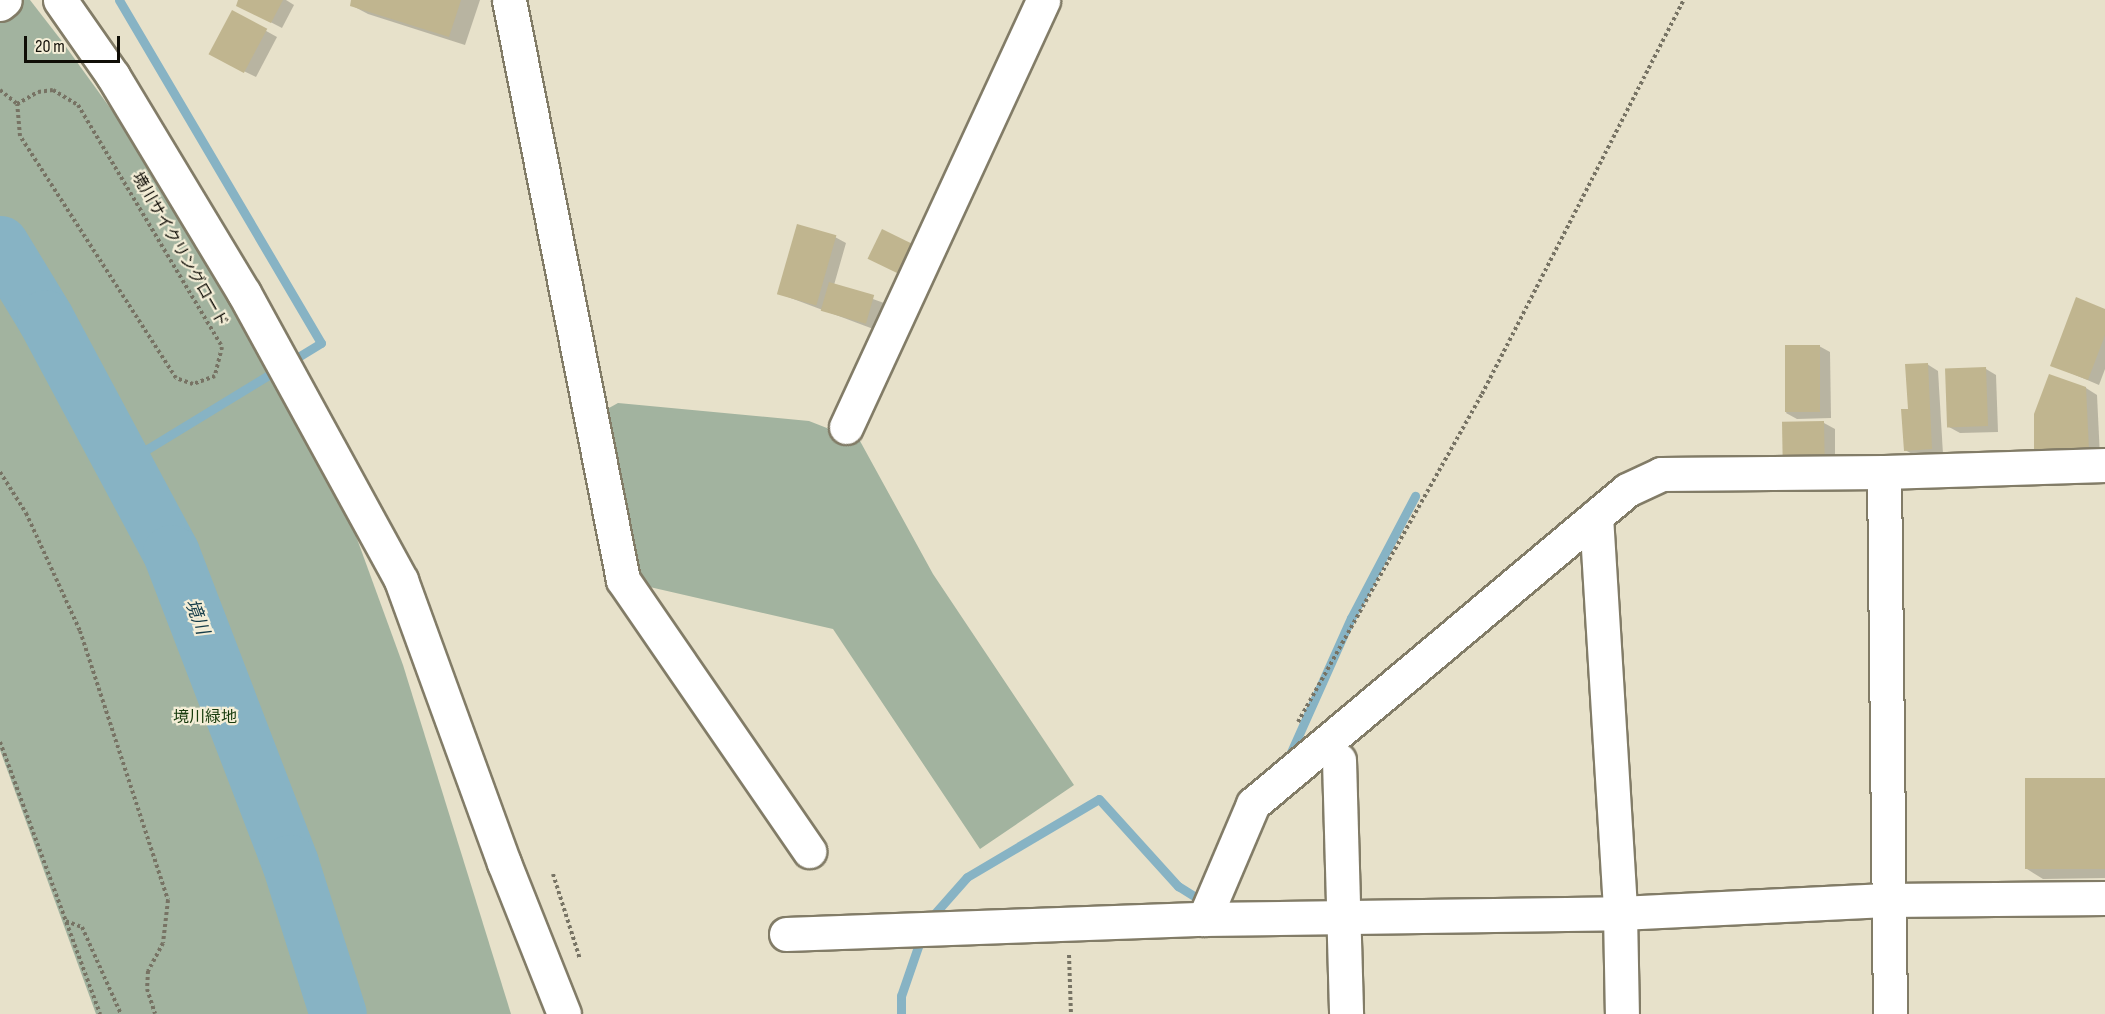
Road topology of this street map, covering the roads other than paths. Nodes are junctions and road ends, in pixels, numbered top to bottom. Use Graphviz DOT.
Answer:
graph roads {
  1 [pos="5,0"];
  2 [pos="60,0"];
  3 [pos="509,0"];
  4 [pos="1043,0"];
  5 [pos="0,4"];
  6 [pos="846,427"];
  7 [pos="2105,465"];
  8 [pos="1884,472"];
  9 [pos="1596,516"];
  10 [pos="1339,760"];
  11 [pos="809,851"];
  12 [pos="2105,898"];
  13 [pos="1886,900"];
  14 [pos="1620,913"];
  15 [pos="1345,916"];
  16 [pos="1204,919"];
  17 [pos="786,934"];
  18 [pos="564,1014"];
  19 [pos="1346,1014"];
  20 [pos="1622,1014"];
  21 [pos="1890,1014"];
  1 -- 5 [label="street"];
  2 -- 18 [label="street"];
  3 -- 11 [label="street"];
  4 -- 6 [label="street"];
  7 -- 8 [label="street"];
  8 -- 9 [label="street"];
  8 -- 13 [label="street"];
  9 -- 14 [label="street"];
  9 -- 16 [label="street"];
  10 -- 15 [label="street"];
  12 -- 13 [label="street"];
  13 -- 14 [label="street"];
  13 -- 21 [label="street"];
  14 -- 15 [label="street"];
  14 -- 20 [label="street"];
  15 -- 16 [label="street"];
  15 -- 19 [label="street"];
  16 -- 17 [label="street"];
}
